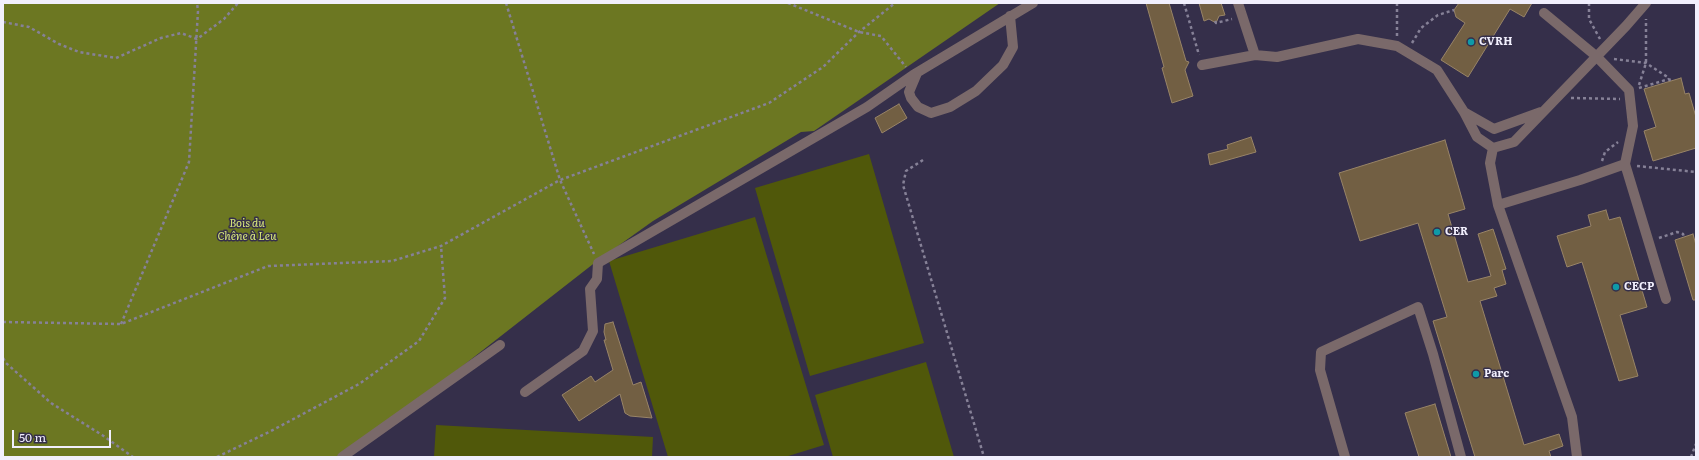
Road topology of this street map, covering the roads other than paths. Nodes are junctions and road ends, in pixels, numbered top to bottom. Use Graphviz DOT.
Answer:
graph roads {
  1 [pos="1033,3"];
  2 [pos="1238,3"];
  3 [pos="1646,3"];
  4 [pos="1544,13"];
  5 [pos="1010,16"];
  6 [pos="1255,55"];
  7 [pos="1596,56"];
  8 [pos="1202,65"];
  9 [pos="915,74"];
  10 [pos="1544,110"];
  11 [pos="1464,112"];
  12 [pos="1493,148"];
  13 [pos="1625,164"];
  14 [pos="1498,205"];
  15 [pos="1666,299"];
  16 [pos="500,345"];
  17 [pos="525,392"];
  18 [pos="342,457"];
  19 [pos="1345,457"];
  20 [pos="1461,457"];
  21 [pos="1577,457"];
  1 -- 5 [label="street"];
  2 -- 6 [label="street"];
  3 -- 7 [label="street"];
  4 -- 7 [label="street"];
  5 -- 9 [label="street"];
  5 -- 9 [label="street"];
  6 -- 8 [label="street"];
  6 -- 11 [label="street"];
  7 -- 10 [label="street"];
  7 -- 13 [label="street"];
  9 -- 17 [label="street"];
  10 -- 11 [label="street"];
  10 -- 12 [label="street"];
  11 -- 12 [label="street"];
  12 -- 14 [label="street"];
  13 -- 14 [label="street"];
  13 -- 15 [label="street"];
  14 -- 21 [label="street"];
  16 -- 18 [label="street"];
  19 -- 20 [label="street"];
}
